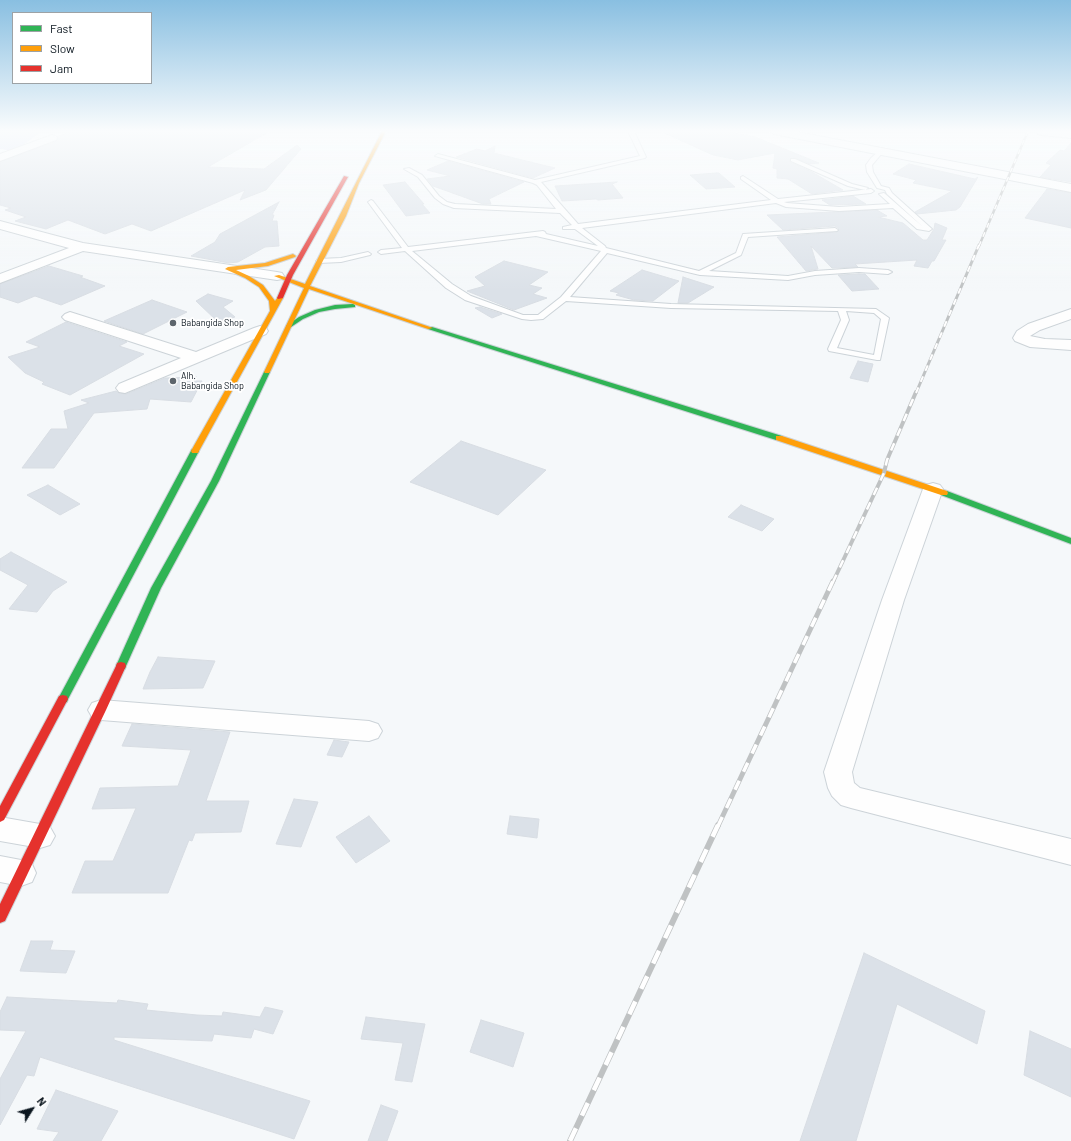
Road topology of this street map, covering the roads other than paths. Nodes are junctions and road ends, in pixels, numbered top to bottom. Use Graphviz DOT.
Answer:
graph roads {
  1 [pos="342,184"];
  2 [pos="357,184"];
  3 [pos="428,184"];
  4 [pos="540,184"];
  5 [pos="752,184"];
  6 [pos="851,184"];
  7 [pos="877,184"];
  8 [pos="1051,184"];
  9 [pos="879,187"];
  10 [pos="1071,188"];
  11 [pos="872,191"];
  12 [pos="885,193"];
  13 [pos="777,201"];
  14 [pos="372,202"];
  15 [pos="783,204"];
  16 [pos="894,206"];
  17 [pos="562,211"];
  18 [pos="0,225"];
  19 [pos="579,229"];
  20 [pos="835,230"];
  21 [pos="536,234"];
  22 [pos="82,247"];
  23 [pos="307,247"];
  24 [pos="407,250"];
  25 [pos="606,250"];
  26 [pos="381,252"];
  27 [pos="368,254"];
  28 [pos="319,261"];
  29 [pos="228,269"];
  30 [pos="888,272"];
  31 [pos="700,273"];
  32 [pos="285,277"];
  33 [pos="0,279"];
  34 [pos="309,283"];
  35 [pos="346,291"];
  36 [pos="564,299"];
  37 [pos="362,306"];
  38 [pos="840,310"];
  39 [pos="273,312"];
  40 [pos="1071,314"];
  41 [pos="70,318"];
  42 [pos="289,326"];
  43 [pos="260,331"];
  44 [pos="1071,345"];
  45 [pos="197,358"];
  46 [pos="125,388"];
  47 [pos="932,489"];
  48 [pos="1071,542"];
  49 [pos="101,710"];
  50 [pos="369,731"];
  51 [pos="0,817"];
  52 [pos="0,830"];
  53 [pos="40,836"];
  54 [pos="1071,852"];
  55 [pos="11,871"];
  56 [pos="0,917"];
  1 -- 23 [label="main road"];
  2 -- 28 [label="main road"];
  3 -- 17 [label="lane"];
  4 -- 17 [label="lane"];
  5 -- 13 [label="lane"];
  6 -- 11 [label="lane"];
  7 -- 9 [label="lane"];
  8 -- 10 [label="street"];
  9 -- 11 [label="lane"];
  9 -- 12 [label="lane"];
  11 -- 12 [label="lane"];
  11 -- 13 [label="lane"];
  11 -- 15 [label="lane"];
  12 -- 16 [label="lane"];
  12 -- 16 [label="lane"];
  13 -- 15 [label="lane"];
  13 -- 19 [label="lane"];
  14 -- 24 [label="lane"];
  15 -- 16 [label="lane"];
  15 -- 19 [label="lane"];
  17 -- 19 [label="lane"];
  18 -- 22 [label="street"];
  19 -- 21 [label="lane"];
  19 -- 25 [label="lane"];
  20 -- 31 [label="lane"];
  21 -- 24 [label="lane"];
  21 -- 25 [label="lane"];
  22 -- 29 [label="street"];
  22 -- 33 [label="street"];
  23 -- 29 [label="main road"];
  23 -- 32 [label="main road"];
  24 -- 26 [label="lane"];
  24 -- 36 [label="lane"];
  25 -- 31 [label="lane"];
  25 -- 36 [label="lane"];
  27 -- 28 [label="lane"];
  28 -- 34 [label="main road"];
  29 -- 32 [label="street"];
  29 -- 39 [label="main road"];
  30 -- 31 [label="lane"];
  32 -- 34 [label="main road"];
  32 -- 39 [label="main road"];
  34 -- 35 [label="main road"];
  34 -- 37 [label="main road"];
  34 -- 42 [label="main road"];
  36 -- 38 [label="lane"];
  37 -- 42 [label="main road"];
  37 -- 47 [label="main road"];
  38 -- 38 [label="lane"];
  39 -- 43 [label="main road"];
  40 -- 44 [label="street"];
  41 -- 45 [label="street"];
  42 -- 49 [label="main road"];
  43 -- 45 [label="street"];
  43 -- 51 [label="main road"];
  45 -- 46 [label="street"];
  47 -- 48 [label="main road"];
  47 -- 54 [label="street"];
  49 -- 50 [label="street"];
  49 -- 53 [label="main road"];
  52 -- 53 [label="street"];
  53 -- 55 [label="main road"];
  55 -- 56 [label="main road"];
}
